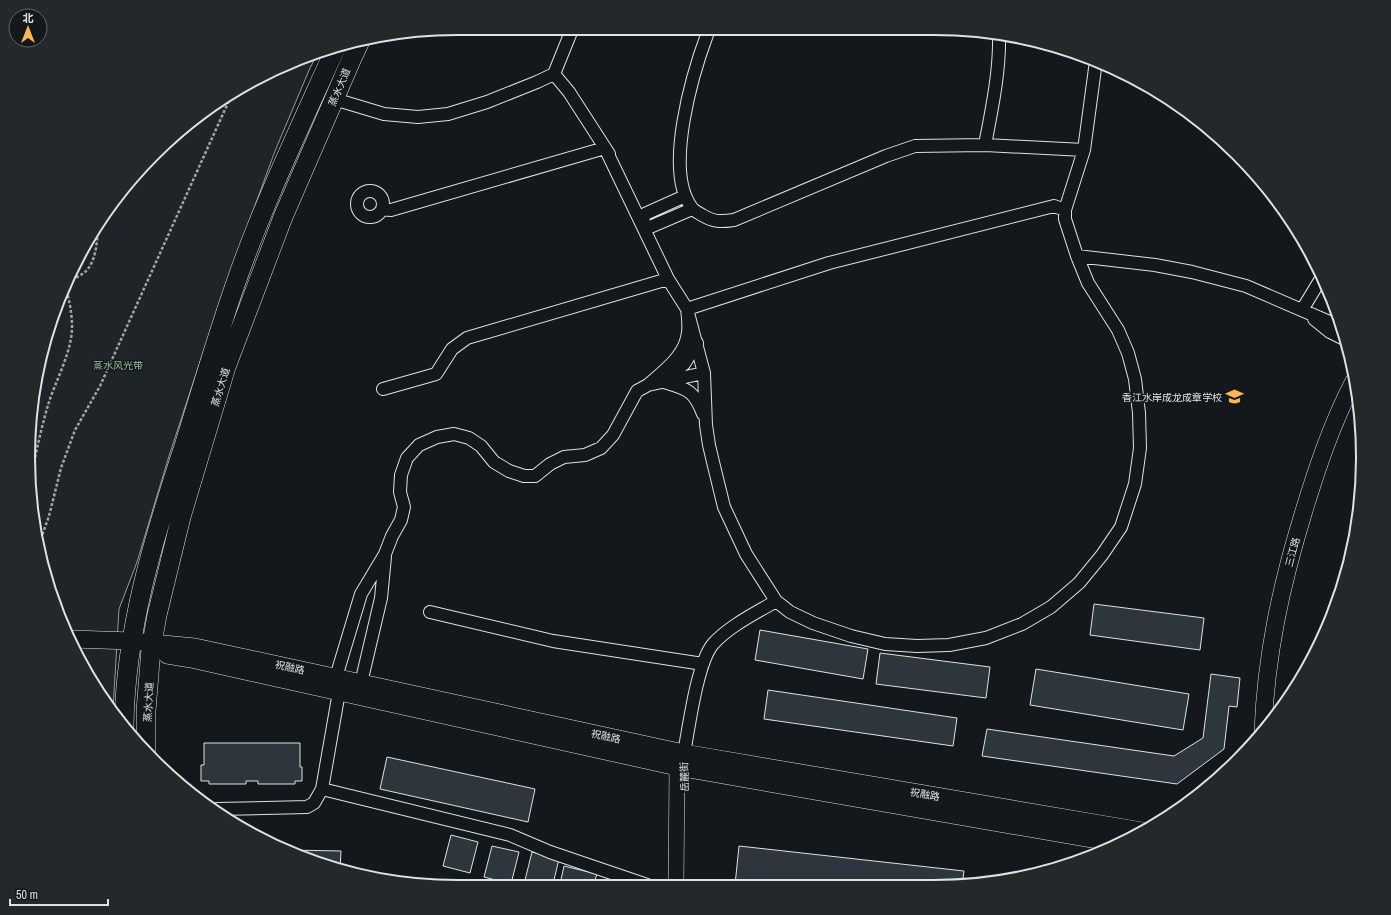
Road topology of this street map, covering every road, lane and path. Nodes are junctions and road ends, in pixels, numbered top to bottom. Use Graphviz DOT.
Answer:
graph roads {
  1 [pos="570,35"];
  2 [pos="707,35"];
  3 [pos="1000,41"];
  4 [pos="357,47"];
  5 [pos="333,54"];
  6 [pos="1095,67"];
  7 [pos="554,74"];
  8 [pos="334,99"];
  9 [pos="228,103"];
  10 [pos="985,145"];
  11 [pos="605,148"];
  12 [pos="1084,150"];
  13 [pos="685,196"];
  14 [pos="382,209"];
  15 [pos="692,209"];
  16 [pos="1065,210"];
  17 [pos="645,221"];
  18 [pos="97,238"];
  19 [pos="1077,256"];
  20 [pos="76,277"];
  21 [pos="668,279"];
  22 [pos="1318,284"];
  23 [pos="68,295"];
  24 [pos="687,309"];
  25 [pos="1302,310"];
  26 [pos="1335,324"];
  27 [pos="1338,336"];
  28 [pos="697,343"];
  29 [pos="704,373"];
  30 [pos="663,382"];
  31 [pos="648,385"];
  32 [pos="383,389"];
  33 [pos="1350,389"];
  34 [pos="1352,402"];
  35 [pos="706,424"];
  36 [pos="35,463"];
  37 [pos="42,535"];
  38 [pos="385,554"];
  39 [pos="776,601"];
  40 [pos="430,612"];
  41 [pos="77,639"];
  42 [pos="132,645"];
  43 [pos="80,647"];
  44 [pos="152,648"];
  45 [pos="703,664"];
  46 [pos="361,683"];
  47 [pos="338,685"];
  48 [pos="1275,706"];
  49 [pos="124,717"];
  50 [pos="1263,722"];
  51 [pos="146,742"];
  52 [pos="682,763"];
  53 [pos="322,789"];
  54 [pos="223,809"];
  55 [pos="1132,830"];
  56 [pos="1108,842"];
  57 [pos="635,880"];
  58 [pos="676,880"];
  59 [pos="684,880"];
  1 -- 7 [label="street"];
  2 -- 13 [label="street"];
  3 -- 10 [label="street"];
  4 -- 8 [label="main road, 蒸水大道"];
  5 -- 42 [label="main road, 蒸水大道"];
  6 -- 12 [label="street"];
  7 -- 8 [label="street"];
  7 -- 11 [label="street"];
  8 -- 44 [label="main road, 蒸水大道"];
  9 -- 37 [label="path"];
  10 -- 12 [label="street"];
  10 -- 15 [label="street"];
  11 -- 14 [label="street"];
  11 -- 17 [label="street"];
  12 -- 16 [label="street"];
  13 -- 15 [label="street"];
  13 -- 17 [label="street"];
  15 -- 17 [label="street"];
  16 -- 19 [label="street"];
  16 -- 24 [label="street"];
  17 -- 21 [label="street"];
  18 -- 20 [label="path"];
  19 -- 25 [label="street"];
  19 -- 39 [label="street"];
  21 -- 24 [label="street"];
  21 -- 32 [label="street"];
  22 -- 25 [label="street"];
  23 -- 36 [label="path"];
  24 -- 28 [label="street"];
  24 -- 31 [label="street"];
  25 -- 26 [label="street"];
  25 -- 27 [label="street"];
  28 -- 29 [label="street"];
  28 -- 31 [label="street"];
  29 -- 30 [label="street"];
  29 -- 35 [label="street"];
  30 -- 31 [label="street"];
  30 -- 35 [label="street"];
  31 -- 38 [label="street"];
  33 -- 50 [label="main road, 三江路"];
  34 -- 48 [label="main road, 三江路"];
  35 -- 39 [label="street"];
  38 -- 46 [label="street"];
  38 -- 47 [label="street"];
  39 -- 45 [label="street"];
  40 -- 45 [label="street"];
  41 -- 42 [label="main road, 祝融路"];
  42 -- 43 [label="main road, 祝融路"];
  42 -- 44 [label="main road, 祝融路"];
  42 -- 49 [label="main road, 蒸水大道"];
  44 -- 47 [label="main road, 祝融路"];
  44 -- 51 [label="main road, 蒸水大道"];
  45 -- 52 [label="street"];
  46 -- 47 [label="main road, 祝融路"];
  46 -- 52 [label="main road, 祝融路"];
  47 -- 52 [label="main road, 祝融路"];
  47 -- 53 [label="street"];
  52 -- 55 [label="main road, 祝融路"];
  52 -- 56 [label="main road, 祝融路"];
  52 -- 58 [label="street, 岳麓街"];
  52 -- 59 [label="street, 岳麓街"];
  53 -- 54 [label="street"];
  53 -- 57 [label="street"];
}
